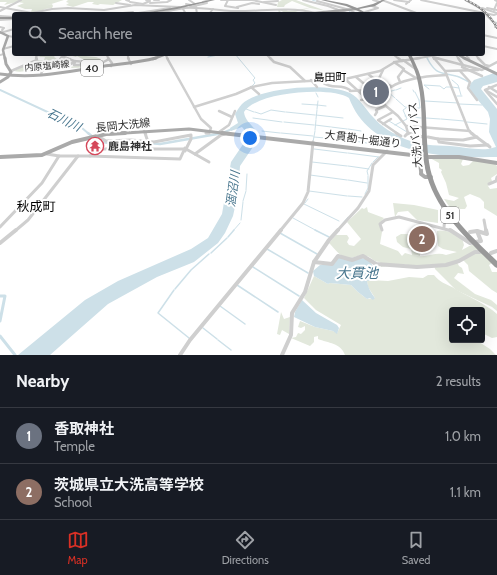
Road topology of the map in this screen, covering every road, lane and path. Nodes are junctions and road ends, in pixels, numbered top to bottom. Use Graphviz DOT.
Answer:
graph roads {
  1 [pos="21,0"];
  2 [pos="124,0"];
  3 [pos="138,0"];
  4 [pos="142,0"];
  5 [pos="171,0"];
  6 [pos="190,0"];
  7 [pos="196,0"];
  8 [pos="215,0"];
  9 [pos="221,0"];
  10 [pos="228,0"];
  11 [pos="233,0"];
  12 [pos="237,0"];
  13 [pos="249,0"];
  14 [pos="281,0"];
  15 [pos="303,0"];
  16 [pos="313,0"];
  17 [pos="374,0"];
  18 [pos="382,0"];
  19 [pos="394,0"];
  20 [pos="403,0"];
  21 [pos="421,0"];
  22 [pos="465,0"];
  23 [pos="134,1"];
  24 [pos="209,1"];
  25 [pos="273,1"];
  26 [pos="277,1"];
  27 [pos="326,1"];
  28 [pos="410,1"];
  29 [pos="496,1"];
  30 [pos="149,2"];
  31 [pos="165,2"];
  32 [pos="262,2"];
  33 [pos="267,2"];
  34 [pos="406,2"];
  35 [pos="116,3"];
  36 [pos="119,3"];
  37 [pos="129,3"];
  38 [pos="142,3"];
  39 [pos="159,3"];
  40 [pos="252,3"];
  41 [pos="139,4"];
  42 [pos="173,4"];
  43 [pos="186,4"];
  44 [pos="191,4"];
  45 [pos="197,5"];
  46 [pos="276,5"];
  47 [pos="171,6"];
  48 [pos="338,6"];
  49 [pos="372,6"];
  50 [pos="85,7"];
  51 [pos="166,7"];
  52 [pos="178,7"];
  53 [pos="0,8"];
  54 [pos="60,8"];
  55 [pos="184,8"];
  56 [pos="196,8"];
  57 [pos="480,8"];
  58 [pos="4,9"];
  59 [pos="227,9"];
  60 [pos="238,9"];
  61 [pos="277,9"];
  62 [pos="357,9"];
  63 [pos="404,9"];
  64 [pos="80,10"];
  65 [pos="103,10"];
  66 [pos="161,10"];
  67 [pos="213,10"];
  68 [pos="252,10"];
  69 [pos="350,10"];
  70 [pos="495,10"];
  71 [pos="0,11"];
  72 [pos="342,11"];
  73 [pos="20,12"];
  74 [pos="33,12"];
  75 [pos="60,12"];
  76 [pos="106,12"];
  77 [pos="136,12"];
  78 [pos="145,12"];
  79 [pos="145,12"];
  80 [pos="153,12"];
  81 [pos="165,12"];
  82 [pos="186,12"];
  83 [pos="197,12"];
  84 [pos="210,12"];
  85 [pos="312,12"];
  86 [pos="327,12"];
  87 [pos="354,12"];
  88 [pos="364,12"];
  89 [pos="368,12"];
  90 [pos="413,12"];
  91 [pos="478,12"];
  92 [pos="485,12"];
  93 [pos="487,14"];
  94 [pos="496,15"];
  95 [pos="497,23"];
  96 [pos="0,27"];
  97 [pos="12,29"];
  98 [pos="1,32"];
  99 [pos="485,35"];
  100 [pos="8,36"];
  101 [pos="12,37"];
  102 [pos="497,38"];
  103 [pos="485,46"];
  104 [pos="12,47"];
  105 [pos="3,49"];
  106 [pos="497,49"];
  107 [pos="4,54"];
  108 [pos="0,55"];
  109 [pos="36,56"];
  110 [pos="60,56"];
  111 [pos="107,56"];
  112 [pos="128,56"];
  113 [pos="160,56"];
  114 [pos="166,56"];
  115 [pos="268,56"];
  116 [pos="396,56"];
  117 [pos="411,56"];
  118 [pos="426,56"];
  119 [pos="432,56"];
  120 [pos="434,56"];
  121 [pos="444,56"];
  122 [pos="457,56"];
  123 [pos="461,56"];
  124 [pos="467,56"];
  125 [pos="477,56"];
  126 [pos="109,59"];
  127 [pos="413,59"];
  128 [pos="470,60"];
  129 [pos="71,61"];
  130 [pos="403,61"];
  131 [pos="85,62"];
  132 [pos="394,62"];
  133 [pos="452,62"];
  134 [pos="497,62"];
  135 [pos="131,64"];
  136 [pos="464,65"];
  137 [pos="111,66"];
  138 [pos="101,67"];
  139 [pos="488,67"];
  140 [pos="382,70"];
  141 [pos="403,70"];
  142 [pos="418,70"];
  143 [pos="456,70"];
  144 [pos="482,70"];
  145 [pos="11,71"];
  146 [pos="445,71"];
  147 [pos="460,71"];
  148 [pos="468,71"];
  149 [pos="472,71"];
  150 [pos="495,73"];
  151 [pos="0,74"];
  152 [pos="368,74"];
  153 [pos="41,75"];
  154 [pos="446,75"];
  155 [pos="10,76"];
  156 [pos="482,76"];
  157 [pos="356,77"];
  158 [pos="419,78"];
  159 [pos="345,79"];
  160 [pos="311,80"];
  161 [pos="319,80"];
  162 [pos="305,81"];
  163 [pos="378,81"];
  164 [pos="0,82"];
  165 [pos="400,82"];
  166 [pos="391,86"];
  167 [pos="251,87"];
  168 [pos="317,87"];
  169 [pos="489,87"];
  170 [pos="356,90"];
  171 [pos="372,90"];
  172 [pos="485,90"];
  173 [pos="496,92"];
  174 [pos="259,94"];
  175 [pos="378,97"];
  176 [pos="366,98"];
  177 [pos="361,100"];
  178 [pos="477,100"];
  179 [pos="496,102"];
  180 [pos="385,106"];
  181 [pos="194,107"];
  182 [pos="219,111"];
  183 [pos="235,111"];
  184 [pos="393,112"];
  185 [pos="375,115"];
  186 [pos="232,118"];
  187 [pos="391,119"];
  188 [pos="383,124"];
  189 [pos="406,126"];
  190 [pos="424,127"];
  191 [pos="180,129"];
  192 [pos="210,130"];
  193 [pos="144,132"];
  194 [pos="219,132"];
  195 [pos="470,132"];
  196 [pos="206,133"];
  197 [pos="228,133"];
  198 [pos="408,133"];
  199 [pos="97,136"];
  200 [pos="182,136"];
  201 [pos="423,137"];
  202 [pos="477,138"];
  203 [pos="438,139"];
  204 [pos="426,141"];
  205 [pos="148,142"];
  206 [pos="313,142"];
  207 [pos="186,143"];
  208 [pos="185,149"];
  209 [pos="387,151"];
  210 [pos="47,154"];
  211 [pos="195,154"];
  212 [pos="417,155"];
  213 [pos="58,156"];
  214 [pos="78,156"];
  215 [pos="90,156"];
  216 [pos="0,157"];
  217 [pos="209,162"];
  218 [pos="497,163"];
  219 [pos="430,177"];
  220 [pos="497,177"];
  221 [pos="489,184"];
  222 [pos="25,201"];
  223 [pos="36,209"];
  224 [pos="443,213"];
  225 [pos="484,220"];
  226 [pos="444,227"];
  227 [pos="0,228"];
  228 [pos="382,230"];
  229 [pos="478,231"];
  230 [pos="470,232"];
  231 [pos="1,241"];
  232 [pos="476,242"];
  233 [pos="497,251"];
  234 [pos="480,252"];
  235 [pos="491,253"];
  236 [pos="314,262"];
  237 [pos="497,264"];
  238 [pos="180,355"];
  239 [pos="282,355"];
  1 -- 58 [label="street"];
  2 -- 36 [label="street"];
  2 -- 37 [label="street"];
  3 -- 23 [label="street"];
  4 -- 41 [label="street"];
  5 -- 31 [label="street"];
  6 -- 7 [label="street"];
  6 -- 45 [label="street"];
  8 -- 78 [label="highway"];
  8 -- 80 [label="highway"];
  9 -- 10 [label="street"];
  10 -- 11 [label="street"];
  10 -- 59 [label="street"];
  11 -- 12 [label="street"];
  12 -- 13 [label="street"];
  12 -- 60 [label="street"];
  13 -- 32 [label="street"];
  13 -- 40 [label="street"];
  14 -- 26 [label="street"];
  15 -- 48 [label="street"];
  16 -- 27 [label="street"];
  17 -- 18 [label="street"];
  18 -- 49 [label="highway"];
  18 -- 62 [label="highway"];
  18 -- 63 [label="street"];
  19 -- 34 [label="street"];
  20 -- 34 [label="street"];
  21 -- 91 [label="street"];
  22 -- 57 [label="street"];
  23 -- 37 [label="street"];
  23 -- 41 [label="street"];
  24 -- 45 [label="street"];
  24 -- 45 [label="street"];
  25 -- 26 [label="street"];
  25 -- 33 [label="street"];
  26 -- 46 [label="street"];
  27 -- 48 [label="highway"];
  27 -- 62 [label="highway"];
  28 -- 34 [label="street"];
  29 -- 70 [label="street"];
  30 -- 38 [label="street"];
  30 -- 38 [label="street"];
  30 -- 39 [label="street"];
  30 -- 39 [label="street"];
  30 -- 39 [label="street"];
  30 -- 41 [label="street"];
  31 -- 39 [label="street"];
  31 -- 51 [label="street"];
  32 -- 33 [label="street"];
  33 -- 40 [label="street"];
  33 -- 46 [label="street"];
  34 -- 63 [label="street"];
  35 -- 36 [label="street"];
  36 -- 37 [label="street"];
  37 -- 41 [label="street"];
  37 -- 65 [label="street"];
  37 -- 77 [label="street"];
  38 -- 41 [label="street"];
  39 -- 51 [label="street"];
  39 -- 66 [label="street"];
  40 -- 60 [label="street"];
  42 -- 47 [label="street"];
  43 -- 44 [label="street"];
  44 -- 45 [label="street"];
  44 -- 52 [label="street"];
  45 -- 55 [label="street"];
  45 -- 56 [label="street"];
  45 -- 67 [label="street"];
  46 -- 61 [label="street"];
  47 -- 51 [label="street"];
  47 -- 52 [label="street"];
  48 -- 62 [label="highway"];
  48 -- 69 [label="street"];
  48 -- 72 [label="street"];
  48 -- 86 [label="street"];
  49 -- 62 [label="highway"];
  49 -- 89 [label="street"];
  50 -- 64 [label="street"];
  52 -- 66 [label="street"];
  53 -- 58 [label="street"];
  54 -- 64 [label="street"];
  54 -- 74 [label="street"];
  54 -- 75 [label="street"];
  55 -- 56 [label="street"];
  55 -- 81 [label="street"];
  55 -- 82 [label="street"];
  56 -- 83 [label="street"];
  57 -- 70 [label="street"];
  57 -- 92 [label="street"];
  58 -- 71 [label="street"];
  58 -- 73 [label="street"];
  59 -- 60 [label="street"];
  59 -- 67 [label="street"];
  60 -- 68 [label="street"];
  61 -- 68 [label="street"];
  61 -- 85 [label="street"];
  62 -- 69 [label="main road"];
  62 -- 88 [label="highway"];
  63 -- 90 [label="street"];
  64 -- 65 [label="street"];
  65 -- 76 [label="street"];
  66 -- 79 [label="street"];
  67 -- 84 [label="street"];
  69 -- 72 [label="main road"];
  69 -- 87 [label="street"];
  70 -- 94 [label="street"];
  72 -- 86 [label="main road"];
  93 -- 94 [label="street"];
  93 -- 95 [label="street"];
  96 -- 98 [label="street"];
  97 -- 98 [label="street"];
  98 -- 100 [label="main road"];
  99 -- 102 [label="street"];
  100 -- 101 [label="street"];
  100 -- 105 [label="main road"];
  103 -- 106 [label="street"];
  104 -- 105 [label="street"];
  105 -- 107 [label="main road"];
  107 -- 108 [label="street"];
  107 -- 145 [label="main road"];
  109 -- 145 [label="street"];
  110 -- 129 [label="street"];
  110 -- 153 [label="street"];
  111 -- 126 [label="street"];
  112 -- 135 [label="street"];
  113 -- 135 [label="main road, 内原塩崎線 / 40"];
  114 -- 181 [label="street"];
  115 -- 162 [label="street"];
  116 -- 130 [label="street"];
  117 -- 127 [label="highway, 大洗バイパス / 51"];
  118 -- 127 [label="street"];
  119 -- 146 [label="street"];
  120 -- 133 [label="street"];
  121 -- 133 [label="street"];
  122 -- 136 [label="street"];
  123 -- 128 [label="main road"];
  124 -- 128 [label="street"];
  125 -- 139 [label="street"];
  126 -- 137 [label="street"];
  126 -- 138 [label="street"];
  127 -- 130 [label="street"];
  127 -- 142 [label="highway, 大洗バイパス / 51"];
  127 -- 158 [label="highway, 大洗バイパス / 51"];
  128 -- 136 [label="street"];
  128 -- 139 [label="main road"];
  129 -- 129 [label="street"];
  129 -- 131 [label="street"];
  130 -- 132 [label="street"];
  130 -- 142 [label="street"];
  132 -- 140 [label="street"];
  132 -- 141 [label="street"];
  133 -- 136 [label="street"];
  133 -- 143 [label="street"];
  134 -- 139 [label="street"];
  135 -- 137 [label="main road, 内原塩崎線 / 40"];
  136 -- 144 [label="street"];
  136 -- 148 [label="street"];
  136 -- 149 [label="street"];
  137 -- 138 [label="main road, 内原塩崎線 / 40"];
  138 -- 153 [label="main road, 内原塩崎線 / 40"];
  139 -- 144 [label="street"];
  139 -- 150 [label="main road"];
  140 -- 152 [label="street"];
  140 -- 163 [label="street"];
  141 -- 158 [label="street"];
  141 -- 165 [label="street"];
  142 -- 158 [label="highway, 大洗バイパス / 51"];
  143 -- 146 [label="street"];
  143 -- 147 [label="street"];
  144 -- 149 [label="street"];
  145 -- 155 [label="main road"];
  146 -- 154 [label="street"];
  147 -- 148 [label="street"];
  147 -- 178 [label="street"];
  148 -- 149 [label="street"];
  149 -- 156 [label="street"];
  151 -- 155 [label="main road, 内原塩崎線 / 40"];
  152 -- 157 [label="street"];
  152 -- 163 [label="street"];
  153 -- 155 [label="main road, 内原塩崎線 / 40"];
  154 -- 158 [label="street"];
  154 -- 195 [label="street"];
  155 -- 164 [label="main road"];
  157 -- 159 [label="street"];
  157 -- 171 [label="street"];
  158 -- 165 [label="street"];
  158 -- 190 [label="highway, 大洗バイパス / 51"];
  159 -- 161 [label="street"];
  159 -- 170 [label="street"];
  160 -- 161 [label="street"];
  160 -- 162 [label="street"];
  160 -- 168 [label="street"];
  161 -- 170 [label="street"];
  162 -- 167 [label="street"];
  163 -- 166 [label="street"];
  163 -- 171 [label="street"];
  165 -- 166 [label="street"];
  166 -- 175 [label="street"];
  167 -- 174 [label="street"];
  167 -- 181 [label="street"];
  169 -- 172 [label="street"];
  169 -- 173 [label="street"];
  169 -- 173 [label="street"];
  170 -- 171 [label="street"];
  170 -- 176 [label="street"];
  171 -- 175 [label="street"];
  172 -- 173 [label="street"];
  172 -- 179 [label="street"];
  175 -- 176 [label="street"];
  175 -- 180 [label="street"];
  176 -- 177 [label="street"];
  180 -- 184 [label="street"];
  180 -- 185 [label="street"];
  181 -- 192 [label="street"];
  182 -- 186 [label="street"];
  183 -- 186 [label="street"];
  184 -- 188 [label="street"];
  184 -- 189 [label="street"];
  186 -- 194 [label="street"];
  187 -- 188 [label="street"];
  188 -- 198 [label="street"];
  189 -- 190 [label="street"];
  189 -- 198 [label="street"];
  190 -- 195 [label="street"];
  190 -- 204 [label="highway, 大洗バイパス / 51"];
  191 -- 192 [label="main road, 長岡大洗線"];
  191 -- 193 [label="main road, 長岡大洗線"];
  191 -- 200 [label="street"];
  192 -- 194 [label="main road, 長岡大洗線"];
  192 -- 196 [label="street"];
  193 -- 199 [label="main road, 長岡大洗線"];
  193 -- 205 [label="street"];
  194 -- 197 [label="main road, 長岡大洗線"];
  195 -- 202 [label="street"];
  197 -- 206 [label="main road, 大貫勘十堀通り"];
  197 -- 211 [label="street"];
  198 -- 201 [label="street"];
  199 -- 205 [label="street"];
  199 -- 210 [label="main road, 長岡大洗線"];
  200 -- 205 [label="street"];
  200 -- 208 [label="street"];
  202 -- 203 [label="street"];
  202 -- 203 [label="street"];
  203 -- 204 [label="street"];
  204 -- 219 [label="highway, 大洗バイパス / 51"];
  206 -- 209 [label="main road, 大貫勘十堀通り"];
  206 -- 238 [label="street"];
  207 -- 208 [label="street"];
  208 -- 211 [label="street"];
  208 -- 215 [label="street"];
  208 -- 215 [label="street"];
  209 -- 212 [label="main road, 大貫勘十堀通り"];
  209 -- 236 [label="street"];
  210 -- 213 [label="street"];
  210 -- 216 [label="main road, 長岡大洗線"];
  211 -- 217 [label="street"];
  212 -- 218 [label="main road, 大貫勘十堀通り"];
  212 -- 219 [label="main road"];
  213 -- 214 [label="street"];
  213 -- 222 [label="street"];
  214 -- 215 [label="street"];
  214 -- 223 [label="street"];
  219 -- 232 [label="highway, 大洗バイパス / 51"];
  220 -- 221 [label="street"];
  222 -- 223 [label="street"];
  222 -- 227 [label="street"];
  223 -- 231 [label="street"];
  224 -- 226 [label="street"];
  225 -- 229 [label="street"];
  226 -- 228 [label="street"];
  226 -- 232 [label="street"];
  229 -- 230 [label="street"];
  229 -- 232 [label="street"];
  232 -- 237 [label="highway, 大洗バイパス / 51"];
  233 -- 235 [label="street"];
  234 -- 236 [label="street"];
  236 -- 239 [label="street"];
}
